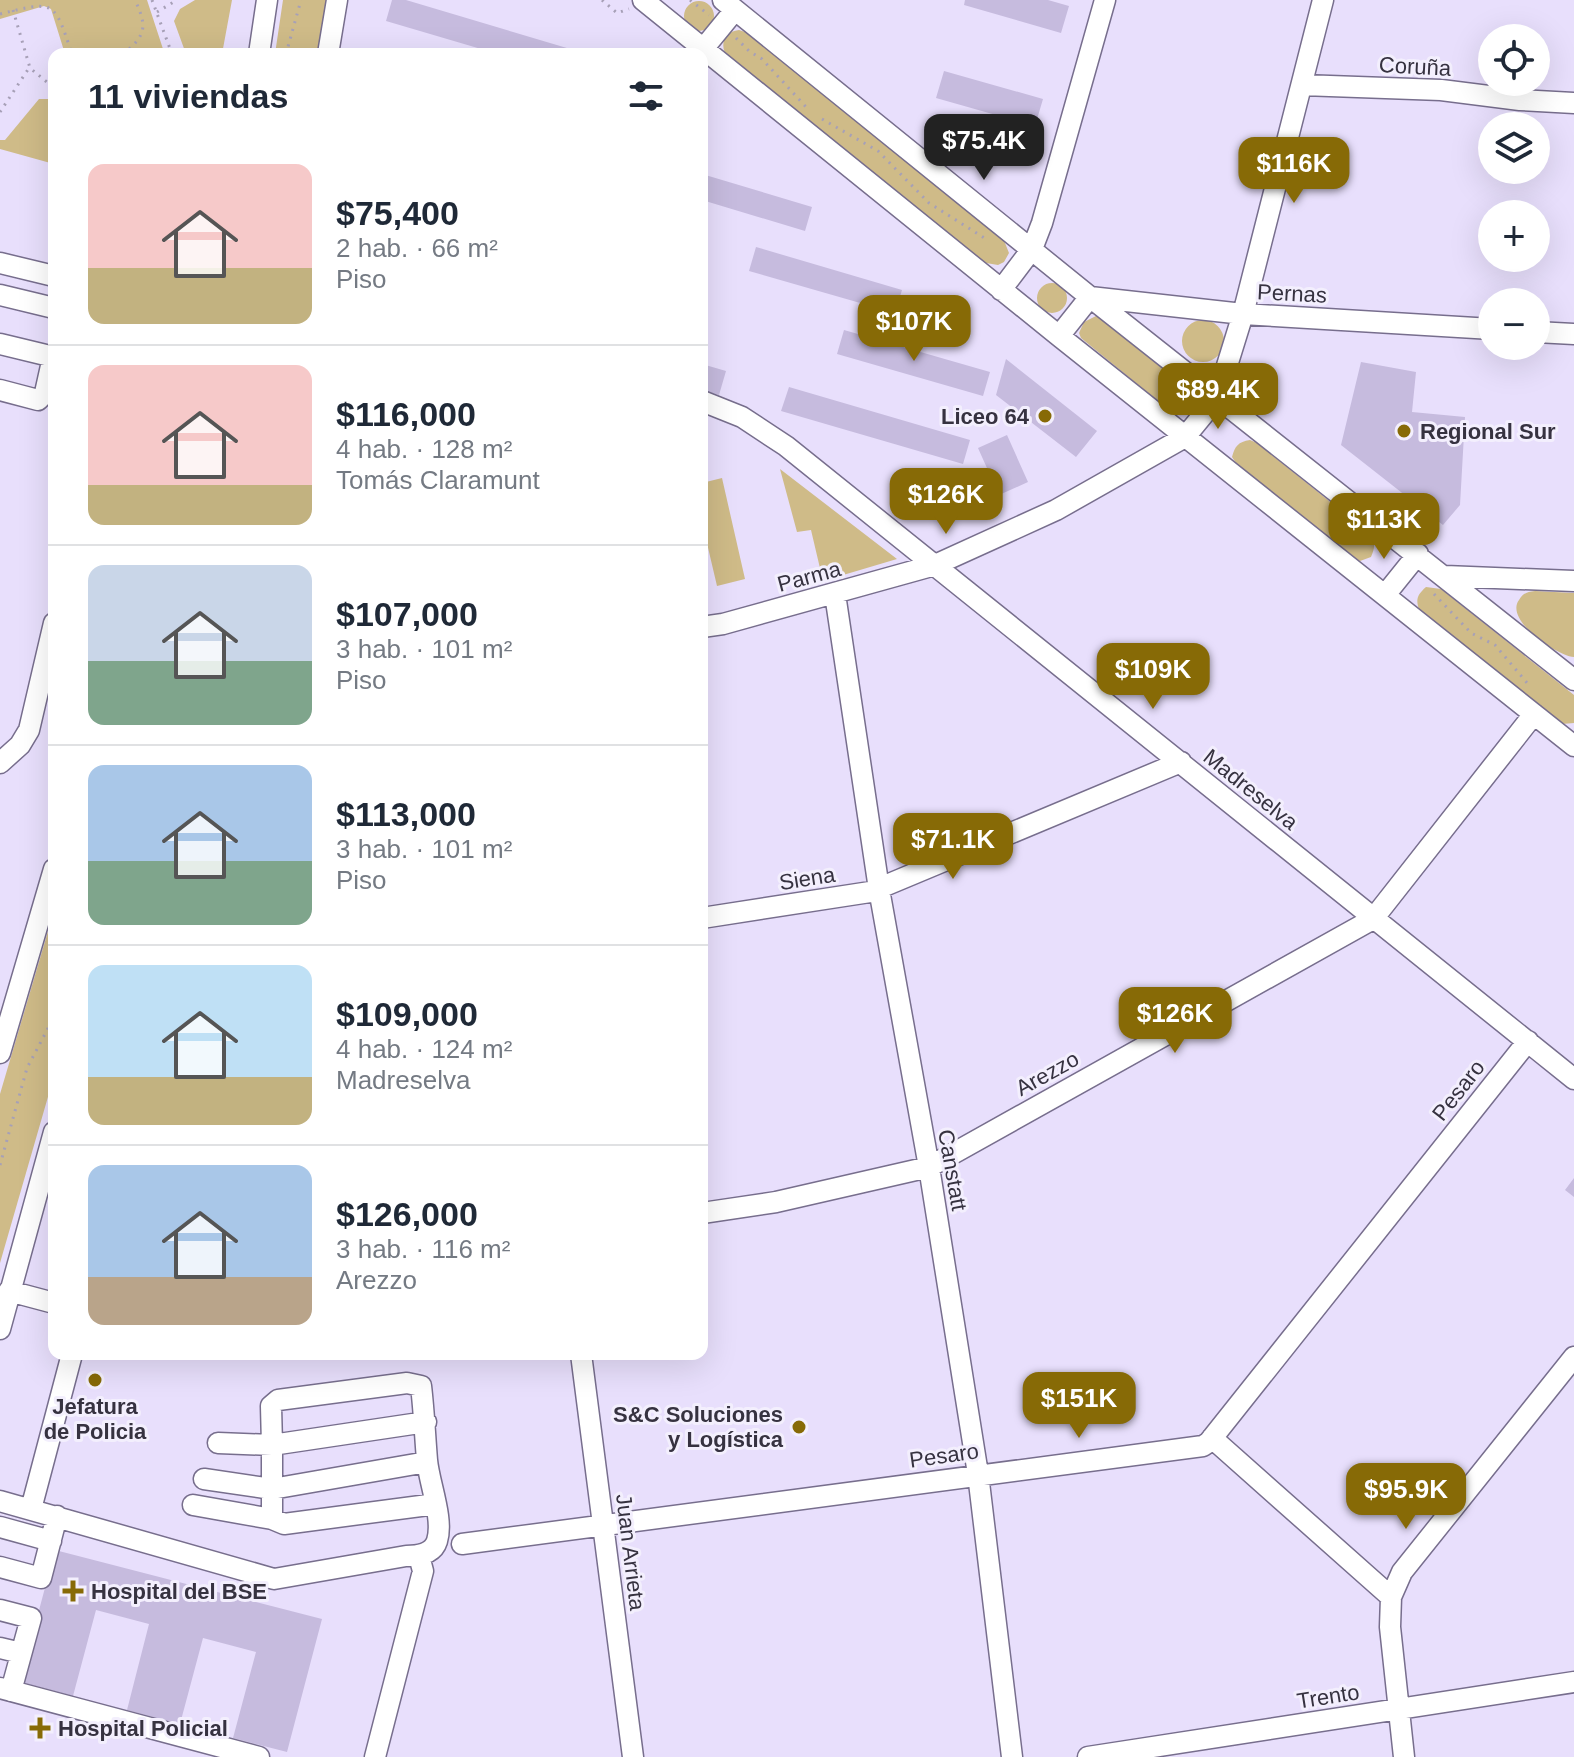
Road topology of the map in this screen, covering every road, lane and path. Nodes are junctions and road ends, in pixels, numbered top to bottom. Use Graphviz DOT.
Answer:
graph roads {
  1 [pos="135,0"];
  2 [pos="152,0"];
  3 [pos="177,0"];
  4 [pos="267,0"];
  5 [pos="301,0"];
  6 [pos="337,0"];
  7 [pos="602,0"];
  8 [pos="690,0"];
  9 [pos="1105,0"];
  10 [pos="1323,0"];
  11 [pos="646,1"];
  12 [pos="13,10"];
  13 [pos="157,12"];
  14 [pos="727,12"];
  15 [pos="0,14"];
  16 [pos="70,48"];
  17 [pos="130,48"];
  18 [pos="170,48"];
  19 [pos="260,48"];
  20 [pos="288,48"];
  21 [pos="329,48"];
  22 [pos="702,48"];
  23 [pos="704,48"];
  24 [pos="708,53"];
  25 [pos="30,68"];
  26 [pos="48,83"];
  27 [pos="1302,85"];
  28 [pos="1574,103"];
  29 [pos="0,112"];
  30 [pos="988,239"];
  31 [pos="1032,249"];
  32 [pos="0,263"];
  33 [pos="48,275"];
  34 [pos="1001,290"];
  35 [pos="0,295"];
  36 [pos="1090,297"];
  37 [pos="48,307"];
  38 [pos="1243,314"];
  39 [pos="1478,328"];
  40 [pos="1550,333"];
  41 [pos="1574,334"];
  42 [pos="1059,336"];
  43 [pos="0,344"];
  44 [pos="48,356"];
  45 [pos="48,381"];
  46 [pos="0,390"];
  47 [pos="1217,398"];
  48 [pos="708,403"];
  49 [pos="1185,437"];
  50 [pos="1418,554"];
  51 [pos="935,565"];
  52 [pos="1574,581"];
  53 [pos="1438,584"];
  54 [pos="835,594"];
  55 [pos="1385,595"];
  56 [pos="708,626"];
  57 [pos="48,649"];
  58 [pos="1574,680"];
  59 [pos="1530,687"];
  60 [pos="1534,714"];
  61 [pos="1572,741"];
  62 [pos="1181,762"];
  63 [pos="0,763"];
  64 [pos="48,889"];
  65 [pos="879,889"];
  66 [pos="708,917"];
  67 [pos="1373,919"];
  68 [pos="48,1028"];
  69 [pos="1528,1041"];
  70 [pos="0,1053"];
  71 [pos="1574,1079"];
  72 [pos="48,1153"];
  73 [pos="0,1165"];
  74 [pos="929,1167"];
  75 [pos="708,1212"];
  76 [pos="9,1291"];
  77 [pos="48,1301"];
  78 [pos="0,1329"];
  79 [pos="1574,1357"];
  80 [pos="70,1360"];
  81 [pos="582,1360"];
  82 [pos="426,1422"];
  83 [pos="1212,1438"];
  84 [pos="218,1443"];
  85 [pos="272,1445"];
  86 [pos="427,1462"];
  87 [pos="978,1474"];
  88 [pos="204,1479"];
  89 [pos="272,1489"];
  90 [pos="0,1501"];
  91 [pos="436,1504"];
  92 [pos="193,1505"];
  93 [pos="31,1509"];
  94 [pos="57,1516"];
  95 [pos="272,1519"];
  96 [pos="604,1525"];
  97 [pos="0,1527"];
  98 [pos="51,1541"];
  99 [pos="462,1544"];
  100 [pos="419,1556"];
  101 [pos="0,1567"];
  102 [pos="1391,1597"];
  103 [pos="0,1610"];
  104 [pos="0,1648"];
  105 [pos="21,1653"];
  106 [pos="1574,1682"];
  107 [pos="6,1689"];
  108 [pos="1397,1710"];
  109 [pos="259,1757"];
  110 [pos="375,1757"];
  111 [pos="633,1757"];
  112 [pos="1012,1757"];
  113 [pos="1088,1757"];
  114 [pos="1404,1757"];
  1 -- 17 [label="path"];
  2 -- 13 [label="path"];
  3 -- 13 [label="path"];
  4 -- 19 [label="street"];
  5 -- 20 [label="path"];
  6 -- 21 [label="street"];
  7 -- 11 [label="path"];
  8 -- 14 [label="path"];
  9 -- 31 [label="street"];
  10 -- 27 [label="street"];
  11 -- 22 [label="street"];
  12 -- 15 [label="path"];
  12 -- 16 [label="path"];
  12 -- 25 [label="path"];
  13 -- 18 [label="path"];
  14 -- 23 [label="street"];
  14 -- 30 [label="path"];
  14 -- 31 [label="street"];
  24 -- 34 [label="street"];
  25 -- 26 [label="path"];
  25 -- 29 [label="path"];
  27 -- 28 [label="street, Coruña"];
  27 -- 38 [label="street"];
  31 -- 34 [label="street"];
  31 -- 36 [label="street"];
  32 -- 33 [label="street"];
  34 -- 42 [label="street"];
  35 -- 37 [label="street"];
  36 -- 38 [label="street, Pernas"];
  36 -- 42 [label="street"];
  36 -- 47 [label="street"];
  38 -- 39 [label="street, Pernas"];
  38 -- 47 [label="street"];
  40 -- 41 [label="street"];
  42 -- 49 [label="street"];
  43 -- 44 [label="street"];
  45 -- 46 [label="street"];
  47 -- 49 [label="street"];
  47 -- 50 [label="street"];
  48 -- 51 [label="street, Madreselva"];
  49 -- 51 [label="street, Parma"];
  49 -- 55 [label="street"];
  50 -- 53 [label="street"];
  50 -- 55 [label="street"];
  51 -- 54 [label="street, Parma"];
  51 -- 62 [label="street, Madreselva"];
  52 -- 53 [label="street"];
  53 -- 58 [label="street"];
  53 -- 59 [label="path"];
  54 -- 56 [label="street, Parma"];
  54 -- 65 [label="street, Canstatt"];
  55 -- 60 [label="street"];
  57 -- 63 [label="street"];
  60 -- 61 [label="street"];
  60 -- 67 [label="street, Arezzo"];
  62 -- 65 [label="street, Siena"];
  62 -- 67 [label="street, Madreselva"];
  64 -- 70 [label="street"];
  65 -- 66 [label="street, Siena"];
  65 -- 74 [label="street, Canstatt"];
  67 -- 69 [label="street, Madreselva"];
  67 -- 74 [label="street, Arezzo"];
  68 -- 73 [label="path"];
  69 -- 71 [label="street, Madreselva"];
  69 -- 83 [label="street, Pesaro"];
  72 -- 76 [label="street"];
  74 -- 75 [label="street, Arezzo"];
  74 -- 87 [label="street, Canstatt"];
  76 -- 77 [label="street"];
  76 -- 78 [label="street"];
  79 -- 102 [label="street"];
  80 -- 93 [label="street"];
  81 -- 96 [label="street, Juan Arrieta"];
  82 -- 85 [label="street"];
  82 -- 85 [label="street"];
  82 -- 86 [label="street"];
  83 -- 87 [label="street, Pesaro"];
  83 -- 102 [label="street"];
  84 -- 85 [label="street"];
  85 -- 89 [label="street"];
  86 -- 89 [label="street"];
  86 -- 91 [label="street"];
  87 -- 96 [label="street, Pesaro"];
  87 -- 112 [label="street, Canstatt"];
  88 -- 89 [label="street"];
  89 -- 95 [label="street"];
  90 -- 93 [label="street"];
  91 -- 95 [label="street"];
  91 -- 100 [label="street"];
  92 -- 95 [label="street"];
  93 -- 94 [label="street"];
  94 -- 98 [label="street"];
  94 -- 100 [label="street"];
  96 -- 99 [label="street, Pesaro"];
  96 -- 111 [label="street, Juan Arrieta"];
  97 -- 98 [label="street"];
  98 -- 101 [label="street"];
  100 -- 110 [label="street"];
  102 -- 108 [label="street"];
  103 -- 105 [label="street"];
  104 -- 105 [label="street"];
  105 -- 107 [label="street"];
  106 -- 108 [label="street, Trento"];
  107 -- 109 [label="street"];
  108 -- 113 [label="street, Trento"];
  108 -- 114 [label="street"];
}
